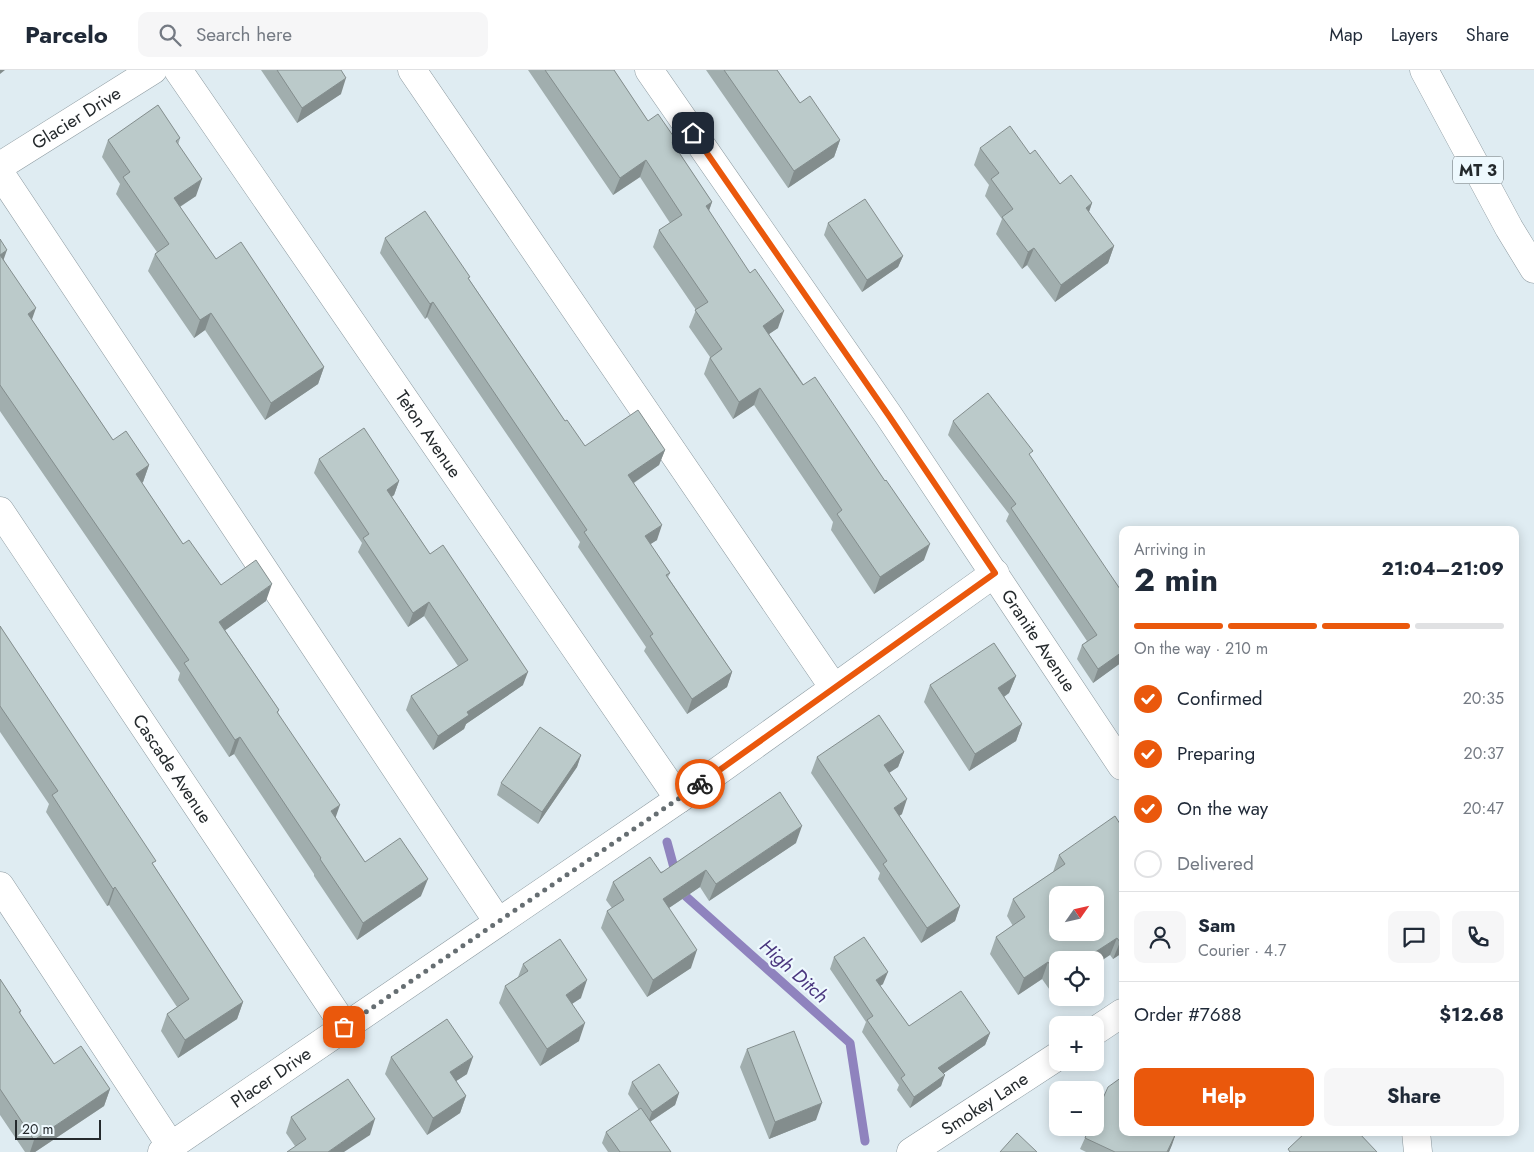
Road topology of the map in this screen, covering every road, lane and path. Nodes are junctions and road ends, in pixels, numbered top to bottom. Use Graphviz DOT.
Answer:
graph roads {
  1 [pos="154,70"];
  2 [pos="178,70"];
  3 [pos="412,70"];
  4 [pos="649,70"];
  5 [pos="1424,70"];
  6 [pos="0,166"];
  7 [pos="0,173"];
  8 [pos="1534,269"];
  9 [pos="0,511"];
  10 [pos="995,573"];
  11 [pos="834,688"];
  12 [pos="1119,761"];
  13 [pos="678,799"];
  14 [pos="0,886"];
  15 [pos="498,922"];
  16 [pos="1119,1015"];
  17 [pos="1104,1025"];
  18 [pos="344,1027"];
  19 [pos="1049,1062"];
  20 [pos="1416,1136"];
  21 [pos="166,1149"];
  22 [pos="911,1152"];
  23 [pos="1418,1152"];
  1 -- 6 [label="main road, Glacier Drive"];
  2 -- 13 [label="main road, Teton Avenue"];
  3 -- 11 [label="main road"];
  4 -- 10 [label="main road, Granite Avenue"];
  5 -- 8 [label="main road, MT 3"];
  7 -- 15 [label="main road"];
  9 -- 18 [label="main road, Cascade Avenue"];
  10 -- 11 [label="main road, Placer Drive"];
  10 -- 12 [label="main road, Granite Avenue"];
  11 -- 13 [label="main road, Placer Drive"];
  13 -- 15 [label="main road, Placer Drive"];
  14 -- 21 [label="main road"];
  15 -- 18 [label="main road, Placer Drive"];
  16 -- 17 [label="main road"];
  18 -- 21 [label="main road, Placer Drive"];
  19 -- 22 [label="main road, Smokey Lane"];
  20 -- 23 [label="main road"];
}
